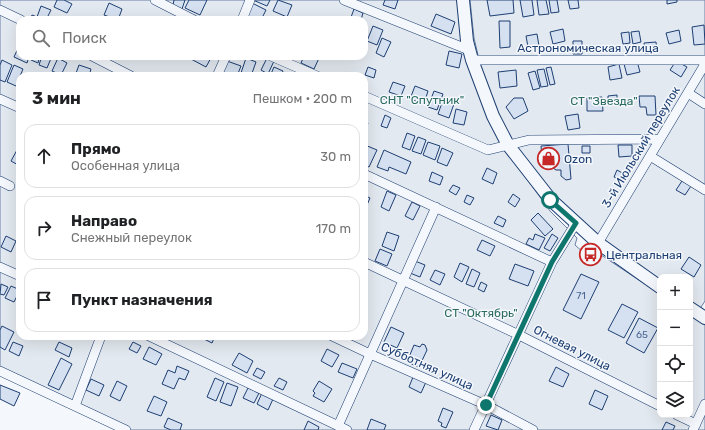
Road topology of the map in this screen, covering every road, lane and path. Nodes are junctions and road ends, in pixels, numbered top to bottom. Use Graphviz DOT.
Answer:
graph roads {
  1 [pos="155,0"];
  2 [pos="250,0"];
  3 [pos="344,0"];
  4 [pos="463,0"];
  5 [pos="0,10"];
  6 [pos="186,16"];
  7 [pos="244,16"];
  8 [pos="16,18"];
  9 [pos="471,55"];
  10 [pos="100,60"];
  11 [pos="224,60"];
  12 [pos="280,60"];
  13 [pos="705,60"];
  14 [pos="705,64"];
  15 [pos="123,72"];
  16 [pos="219,72"];
  17 [pos="308,72"];
  18 [pos="688,93"];
  19 [pos="368,98"];
  20 [pos="0,99"];
  21 [pos="705,104"];
  22 [pos="16,106"];
  23 [pos="660,139"];
  24 [pos="508,145"];
  25 [pos="650,156"];
  26 [pos="368,176"];
  27 [pos="0,181"];
  28 [pos="10,186"];
  29 [pos="705,190"];
  30 [pos="436,207"];
  31 [pos="576,223"];
  32 [pos="598,242"];
  33 [pos="552,262"];
  34 [pos="368,264"];
  35 [pos="0,267"];
  36 [pos="16,274"];
  37 [pos="403,280"];
  38 [pos="657,285"];
  39 [pos="693,310"];
  40 [pos="705,318"];
  41 [pos="519,334"];
  42 [pos="100,340"];
  43 [pos="157,340"];
  44 [pos="340,340"];
  45 [pos="370,354"];
  46 [pos="0,371"];
  47 [pos="657,404"];
  48 [pos="705,404"];
  49 [pos="486,405"];
  50 [pos="75,406"];
  51 [pos="681,418"];
  52 [pos="338,426"];
  53 [pos="694,427"];
  54 [pos="126,430"];
  55 [pos="348,430"];
  56 [pos="474,430"];
  57 [pos="533,430"];
  1 -- 6 [label="street"];
  2 -- 7 [label="street"];
  3 -- 9 [label="street, Астрономическая улица"];
  4 -- 9 [label="main road"];
  5 -- 8 [label="street"];
  9 -- 13 [label="street, Астрономическая улица"];
  9 -- 24 [label="main road"];
  10 -- 15 [label="street"];
  11 -- 16 [label="street"];
  12 -- 17 [label="street"];
  14 -- 18 [label="street, 3-й Июльский переулок"];
  18 -- 21 [label="street"];
  18 -- 23 [label="street, 3-й Июльский переулок"];
  19 -- 24 [label="street"];
  20 -- 22 [label="street"];
  23 -- 24 [label="street"];
  23 -- 25 [label="street, 3-й Июльский переулок"];
  24 -- 31 [label="main road"];
  25 -- 29 [label="street"];
  25 -- 32 [label="street, 3-й Июльский переулок"];
  26 -- 30 [label="street"];
  27 -- 28 [label="street"];
  30 -- 33 [label="street"];
  30 -- 37 [label="street"];
  31 -- 32 [label="main road"];
  31 -- 33 [label="street"];
  32 -- 38 [label="main road"];
  33 -- 41 [label="street"];
  34 -- 37 [label="street, Огневая улица"];
  35 -- 36 [label="street"];
  37 -- 41 [label="street, Огневая улица"];
  37 -- 45 [label="street"];
  39 -- 40 [label="main road"];
  41 -- 47 [label="street, Огневая улица"];
  41 -- 49 [label="street"];
  42 -- 50 [label="street"];
  43 -- 52 [label="street"];
  44 -- 45 [label="street, Субботняя улица"];
  45 -- 49 [label="street, Субботняя улица"];
  45 -- 52 [label="street"];
  46 -- 50 [label="street"];
  48 -- 53 [label="street"];
  49 -- 56 [label="street"];
  49 -- 57 [label="street, Субботняя улица"];
  50 -- 54 [label="street"];
  51 -- 53 [label="street"];
  52 -- 55 [label="street"];
}
